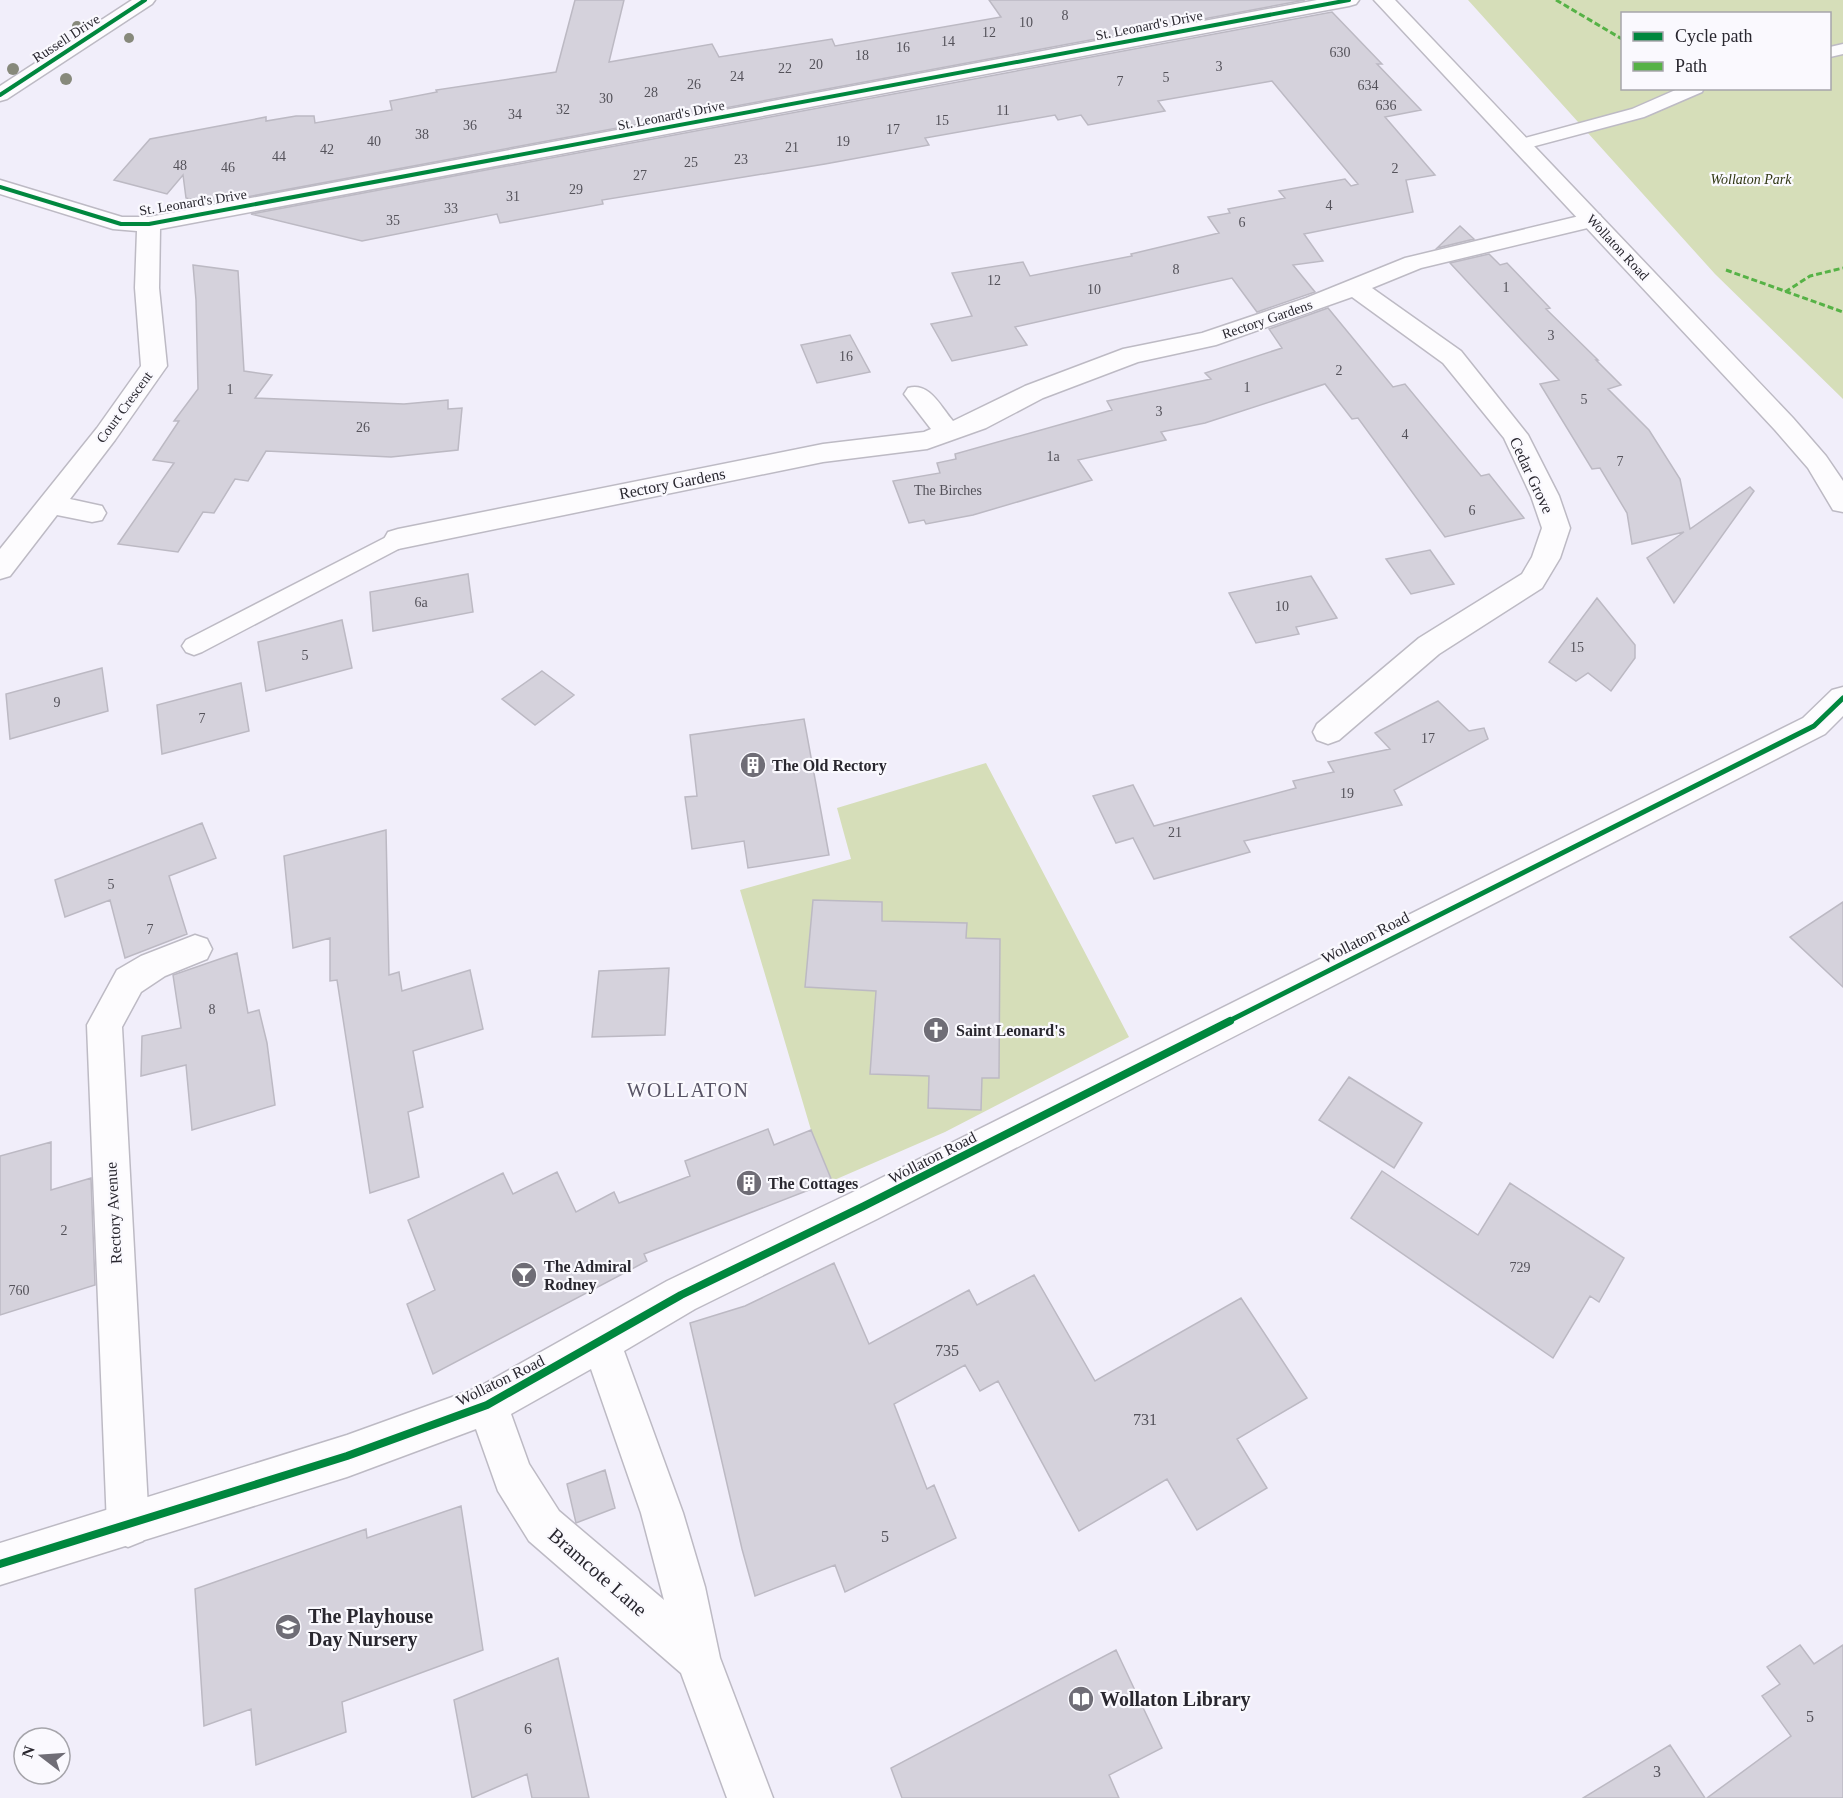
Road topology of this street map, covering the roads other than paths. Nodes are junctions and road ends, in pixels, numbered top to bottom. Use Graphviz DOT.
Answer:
graph roads {
  1 [pos="145,0"];
  2 [pos="1350,0"];
  3 [pos="1384,0"];
  4 [pos="1691,90"];
  5 [pos="0,95"];
  6 [pos="1520,145"];
  7 [pos="0,187"];
  8 [pos="1592,220"];
  9 [pos="149,224"];
  10 [pos="1354,287"];
  11 [pos="916,394"];
  12 [pos="948,433"];
  13 [pos="1843,503"];
  14 [pos="51,504"];
  15 [pos="92,513"];
  16 [pos="398,539"];
  17 [pos="0,568"];
  18 [pos="195,646"];
  19 [pos="1843,698"];
  20 [pos="1328,732"];
  21 [pos="195,949"];
  22 [pos="601,1342"];
  23 [pos="487,1405"];
  24 [pos="128,1526"];
  25 [pos="0,1564"];
  26 [pos="698,1658"];
  27 [pos="750,1798"];
  1 -- 5 [label="street, Russell Drive"];
  2 -- 9 [label="street, St. Leonard's Drive"];
  3 -- 6 [label="street, Wollaton Road"];
  4 -- 6 [label="lane"];
  6 -- 8 [label="street, Wollaton Road"];
  7 -- 9 [label="street, St. Leonard's Drive"];
  8 -- 10 [label="street, Rectory Gardens"];
  8 -- 13 [label="street, Wollaton Road"];
  9 -- 14 [label="street, Court Crescent"];
  10 -- 12 [label="street, Rectory Gardens"];
  10 -- 20 [label="street, Cedar Grove"];
  11 -- 12 [label="street"];
  12 -- 16 [label="street, Rectory Gardens"];
  14 -- 15 [label="street"];
  14 -- 17 [label="street, Court Crescent"];
  16 -- 18 [label="lane"];
  19 -- 22 [label="street, Wollaton Road"];
  21 -- 24 [label="street, Rectory Avenue"];
  22 -- 23 [label="street, Wollaton Road"];
  22 -- 26 [label="street, Bramcote Lane"];
  23 -- 24 [label="street, Wollaton Road"];
  23 -- 26 [label="street, Bramcote Lane"];
  24 -- 25 [label="street, Wollaton Road"];
  26 -- 27 [label="street, Bramcote Lane"];
}
